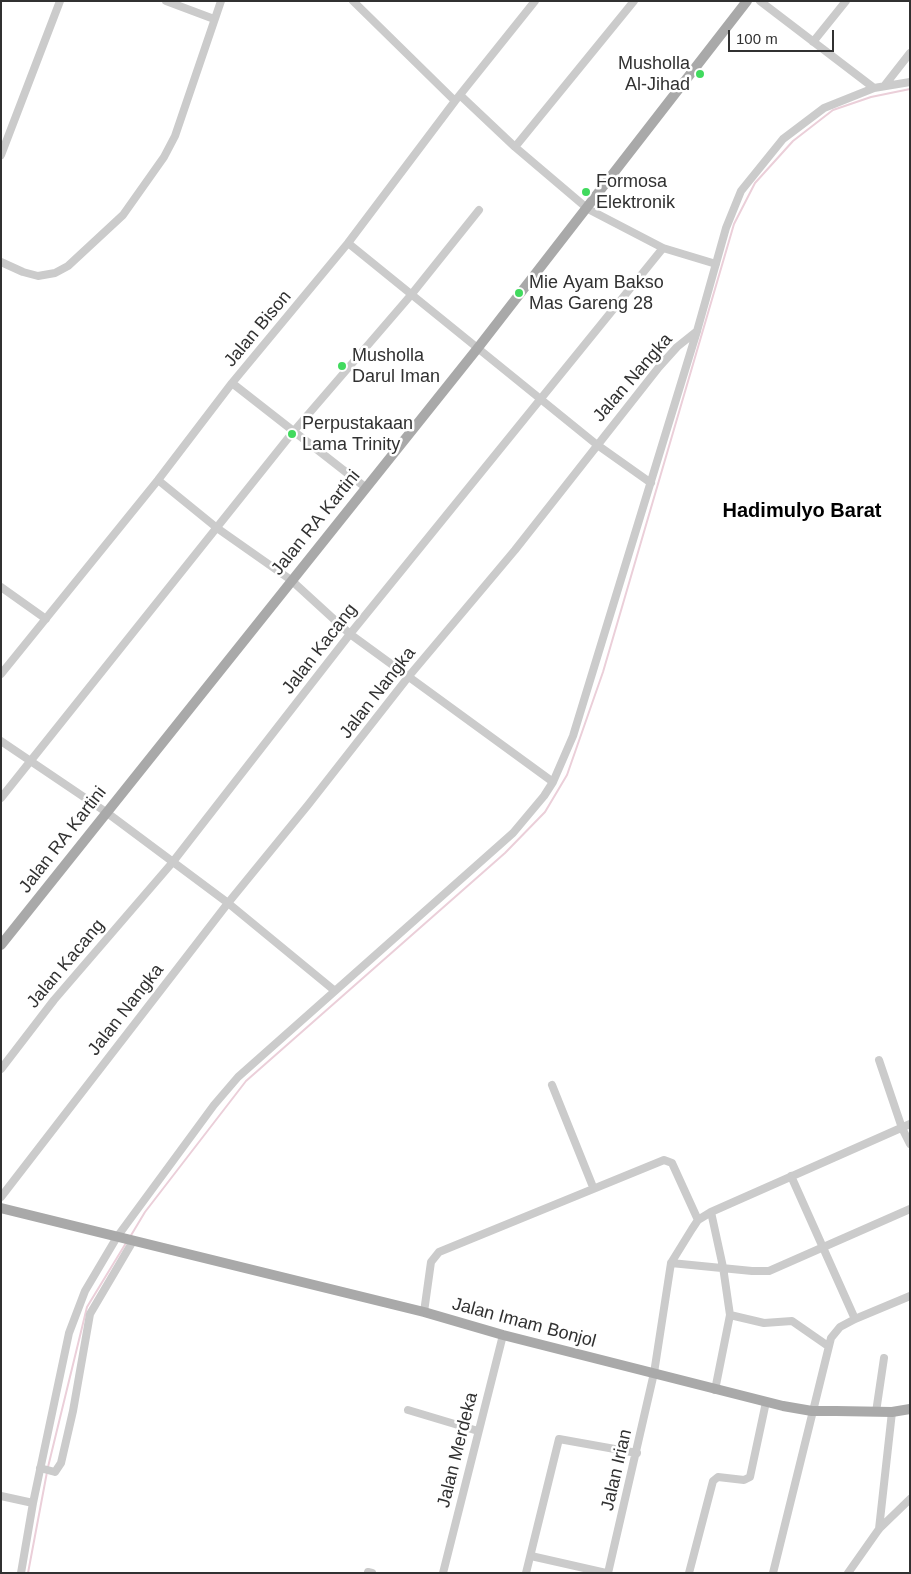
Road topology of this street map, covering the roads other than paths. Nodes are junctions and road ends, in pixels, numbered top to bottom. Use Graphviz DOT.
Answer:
graph roads {
  1 [pos="60,1"];
  2 [pos="166,1"];
  3 [pos="221,1"];
  4 [pos="353,1"];
  5 [pos="536,1"];
  6 [pos="634,1"];
  7 [pos="747,1"];
  8 [pos="760,1"];
  9 [pos="846,1"];
  10 [pos="214,19"];
  11 [pos="813,42"];
  12 [pos="910,53"];
  13 [pos="910,82"];
  14 [pos="885,85"];
  15 [pos="874,88"];
  16 [pos="458,99"];
  17 [pos="515,147"];
  18 [pos="1,155"];
  19 [pos="588,209"];
  20 [pos="479,210"];
  21 [pos="348,243"];
  22 [pos="663,248"];
  23 [pos="1,262"];
  24 [pos="716,264"];
  25 [pos="411,295"];
  26 [pos="697,331"];
  27 [pos="477,349"];
  28 [pos="232,383"];
  29 [pos="540,399"];
  30 [pos="293,432"];
  31 [pos="596,444"];
  32 [pos="158,480"];
  33 [pos="651,483"];
  34 [pos="365,487"];
  35 [pos="217,528"];
  36 [pos="291,580"];
  37 [pos="1,587"];
  38 [pos="46,619"];
  39 [pos="350,634"];
  40 [pos="1,674"];
  41 [pos="409,676"];
  42 [pos="1,741"];
  43 [pos="31,760"];
  44 [pos="553,782"];
  45 [pos="1,798"];
  46 [pos="106,812"];
  47 [pos="172,863"];
  48 [pos="228,903"];
  49 [pos="1,945"];
  50 [pos="335,991"];
  51 [pos="879,1060"];
  52 [pos="1,1069"];
  53 [pos="552,1085"];
  54 [pos="906,1126"];
  55 [pos="910,1144"];
  56 [pos="791,1176"];
  57 [pos="593,1187"];
  58 [pos="1,1197"];
  59 [pos="1,1208"];
  60 [pos="910,1209"];
  61 [pos="711,1212"];
  62 [pos="698,1220"];
  63 [pos="117,1237"];
  64 [pos="133,1241"];
  65 [pos="822,1249"];
  66 [pos="671,1263"];
  67 [pos="723,1267"];
  68 [pos="910,1296"];
  69 [pos="424,1312"];
  70 [pos="730,1315"];
  71 [pos="854,1319"];
  72 [pos="503,1335"];
  73 [pos="828,1346"];
  74 [pos="884,1358"];
  75 [pos="654,1373"];
  76 [pos="715,1390"];
  77 [pos="766,1402"];
  78 [pos="910,1408"];
  79 [pos="408,1410"];
  80 [pos="812,1411"];
  81 [pos="876,1412"];
  82 [pos="892,1412"];
  83 [pos="478,1431"];
  84 [pos="637,1453"];
  85 [pos="45,1470"];
  86 [pos="1,1496"];
  87 [pos="910,1499"];
  88 [pos="33,1502"];
  89 [pos="879,1529"];
  90 [pos="530,1556"];
  91 [pos="21,1573"];
  92 [pos="443,1573"];
  93 [pos="526,1573"];
  94 [pos="607,1573"];
  95 [pos="689,1573"];
  96 [pos="773,1573"];
  97 [pos="848,1573"];
  1 -- 18 [label="street"];
  2 -- 10 [label="street"];
  3 -- 10 [label="street"];
  4 -- 16 [label="street"];
  5 -- 16 [label="street, Jalan Bison"];
  6 -- 17 [label="street"];
  7 -- 19 [label="main road, Jalan RA Kartini"];
  8 -- 11 [label="street"];
  9 -- 11 [label="street"];
  10 -- 23 [label="street"];
  11 -- 15 [label="street"];
  12 -- 14 [label="street"];
  13 -- 14 [label="street"];
  14 -- 15 [label="street"];
  15 -- 24 [label="street"];
  16 -- 17 [label="street"];
  16 -- 21 [label="street, Jalan Bison"];
  17 -- 19 [label="street"];
  19 -- 22 [label="street"];
  19 -- 27 [label="main road, Jalan RA Kartini"];
  20 -- 25 [label="street"];
  21 -- 25 [label="street"];
  21 -- 28 [label="street, Jalan Bison"];
  22 -- 24 [label="street"];
  22 -- 29 [label="street, Jalan Kacang"];
  24 -- 26 [label="street"];
  25 -- 27 [label="street"];
  25 -- 30 [label="street"];
  26 -- 31 [label="street, Jalan Nangka"];
  26 -- 33 [label="street, Jalan Nangka"];
  27 -- 29 [label="street"];
  27 -- 34 [label="main road, Jalan RA Kartini"];
  28 -- 30 [label="street"];
  28 -- 32 [label="street, Jalan Bison"];
  29 -- 31 [label="street"];
  29 -- 39 [label="street, Jalan Kacang"];
  30 -- 34 [label="street"];
  30 -- 35 [label="street"];
  31 -- 33 [label="street"];
  31 -- 41 [label="street, Jalan Nangka"];
  32 -- 35 [label="street"];
  32 -- 38 [label="street, Jalan Bison"];
  33 -- 44 [label="street, Jalan Nangka"];
  34 -- 36 [label="main road, Jalan RA Kartini"];
  35 -- 36 [label="street"];
  35 -- 43 [label="street"];
  36 -- 39 [label="street"];
  36 -- 46 [label="main road, Jalan RA Kartini"];
  37 -- 38 [label="street"];
  38 -- 40 [label="street, Jalan Bison"];
  39 -- 41 [label="street"];
  39 -- 47 [label="street, Jalan Kacang"];
  41 -- 44 [label="street"];
  41 -- 48 [label="street, Jalan Nangka"];
  42 -- 43 [label="street"];
  43 -- 45 [label="street"];
  43 -- 46 [label="street"];
  44 -- 50 [label="street, Jalan Nangka"];
  46 -- 47 [label="street"];
  46 -- 49 [label="main road, Jalan RA Kartini"];
  47 -- 48 [label="street"];
  47 -- 52 [label="street, Jalan Kacang"];
  48 -- 50 [label="street"];
  48 -- 58 [label="street, Jalan Nangka"];
  50 -- 63 [label="street, Jalan Nangka"];
  51 -- 54 [label="street"];
  53 -- 57 [label="street"];
  54 -- 55 [label="street"];
  54 -- 56 [label="street"];
  56 -- 61 [label="street"];
  56 -- 65 [label="street"];
  57 -- 62 [label="street"];
  57 -- 69 [label="street"];
  59 -- 63 [label="main road, Jalan Imam Bonjol"];
  60 -- 65 [label="street"];
  61 -- 62 [label="street"];
  61 -- 67 [label="street"];
  62 -- 66 [label="street"];
  63 -- 64 [label="main road, Jalan Imam Bonjol"];
  63 -- 85 [label="street, Jalan Nangka"];
  64 -- 69 [label="main road, Jalan Imam Bonjol"];
  64 -- 85 [label="street"];
  65 -- 67 [label="street"];
  65 -- 71 [label="street"];
  66 -- 67 [label="street"];
  66 -- 75 [label="street, Jalan Irian"];
  67 -- 70 [label="street"];
  68 -- 71 [label="street"];
  69 -- 72 [label="main road, Jalan Imam Bonjol"];
  70 -- 73 [label="street"];
  70 -- 76 [label="street"];
  71 -- 73 [label="street"];
  72 -- 75 [label="main road, Jalan Imam Bonjol"];
  72 -- 83 [label="street, Jalan Merdeka"];
  73 -- 80 [label="street"];
  74 -- 81 [label="street"];
  75 -- 76 [label="main road, Jalan Imam Bonjol"];
  75 -- 84 [label="street, Jalan Irian"];
  76 -- 77 [label="main road, Jalan Imam Bonjol"];
  77 -- 80 [label="main road, Jalan Imam Bonjol"];
  77 -- 95 [label="street"];
  78 -- 82 [label="main road, Jalan Imam Bonjol"];
  79 -- 83 [label="street"];
  80 -- 81 [label="main road, Jalan Imam Bonjol"];
  80 -- 96 [label="street"];
  81 -- 82 [label="main road, Jalan Imam Bonjol"];
  82 -- 89 [label="street"];
  83 -- 92 [label="street, Jalan Merdeka"];
  84 -- 90 [label="street"];
  84 -- 94 [label="street, Jalan Irian"];
  85 -- 88 [label="street, Jalan Nangka"];
  86 -- 88 [label="street"];
  87 -- 89 [label="street"];
  88 -- 91 [label="street, Jalan Nangka"];
  89 -- 97 [label="street"];
  90 -- 93 [label="street"];
  90 -- 94 [label="street"];
}
